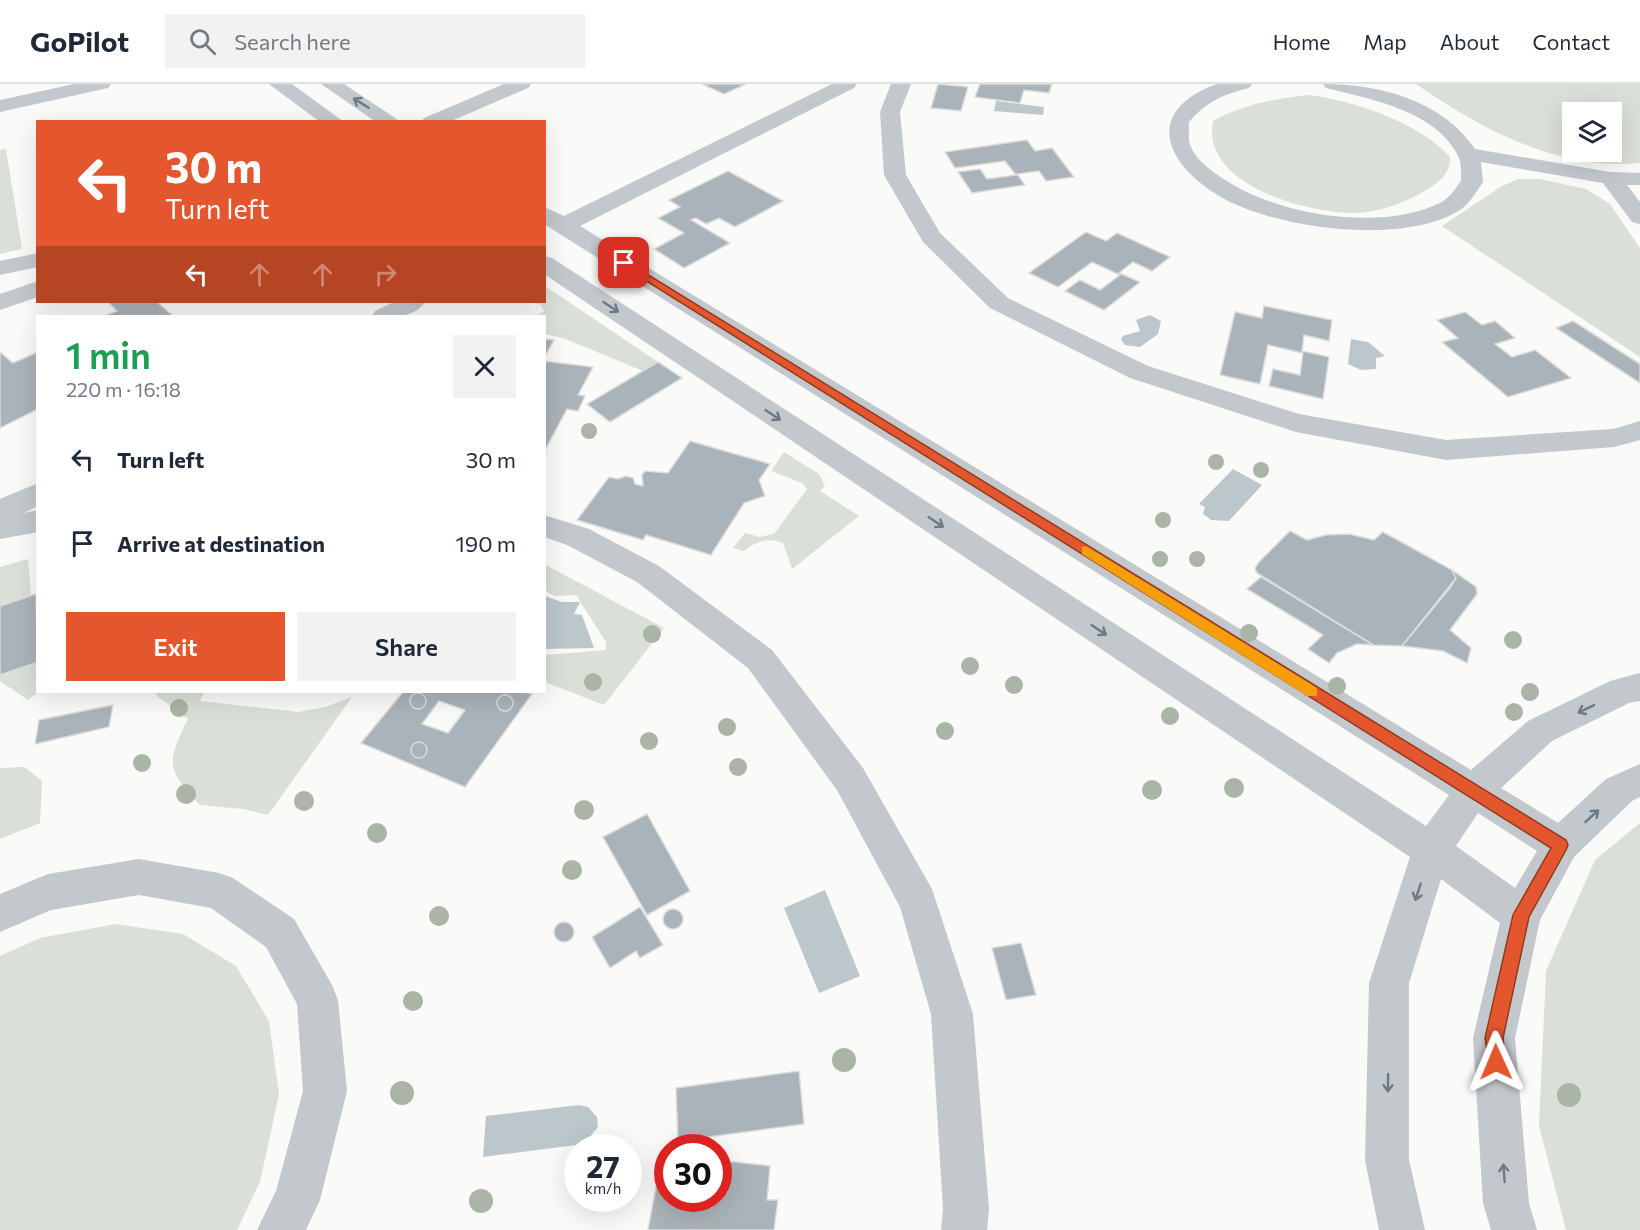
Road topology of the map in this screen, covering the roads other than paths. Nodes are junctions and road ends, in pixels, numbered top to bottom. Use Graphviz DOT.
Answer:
graph roads {
  1 [pos="101,84"];
  2 [pos="279,84"];
  3 [pos="331,84"];
  4 [pos="520,84"];
  5 [pos="847,84"];
  6 [pos="901,84"];
  7 [pos="1242,84"];
  8 [pos="1333,84"];
  9 [pos="1372,89"];
  10 [pos="0,106"];
  11 [pos="331,120"];
  12 [pos="388,120"];
  13 [pos="436,120"];
  14 [pos="1469,154"];
  15 [pos="1611,178"];
  16 [pos="1640,178"];
  17 [pos="1640,217"];
  18 [pos="554,219"];
  19 [pos="36,260"];
  20 [pos="546,264"];
  21 [pos="0,268"];
  22 [pos="36,289"];
  23 [pos="0,303"];
  24 [pos="411,303"];
  25 [pos="386,315"];
  26 [pos="1640,430"];
  27 [pos="36,493"];
  28 [pos="0,512"];
  29 [pos="36,521"];
  30 [pos="546,527"];
  31 [pos="0,528"];
  32 [pos="1640,687"];
  33 [pos="1640,780"];
  34 [pos="1472,791"];
  35 [pos="1561,845"];
  36 [pos="1431,850"];
  37 [pos="0,913"];
  38 [pos="1521,915"];
  39 [pos="280,1230"];
  40 [pos="964,1230"];
  41 [pos="1402,1230"];
  42 [pos="1514,1230"];
  1 -- 10 [label="street"];
  2 -- 11 [label="street"];
  12 -- 3 [label="street, one-way"];
  4 -- 13 [label="street"];
  5 -- 18 [label="street"];
  6 -- 26 [label="street"];
  7 -- 14 [label="street"];
  8 -- 9 [label="street"];
  9 -- 14 [label="street"];
  14 -- 15 [label="street"];
  15 -- 16 [label="street"];
  15 -- 17 [label="street"];
  18 -- 34 [label="street"];
  19 -- 21 [label="street"];
  20 -- 36 [label="street, one-way"];
  22 -- 23 [label="street"];
  24 -- 25 [label="street"];
  27 -- 28 [label="street"];
  29 -- 31 [label="street"];
  30 -- 40 [label="street"];
  32 -- 34 [label="street, one-way"];
  35 -- 33 [label="street, one-way"];
  34 -- 35 [label="street"];
  34 -- 36 [label="street"];
  35 -- 38 [label="street"];
  36 -- 38 [label="street"];
  36 -- 41 [label="street, one-way"];
  37 -- 39 [label="street"];
  42 -- 38 [label="street, one-way"];
}
